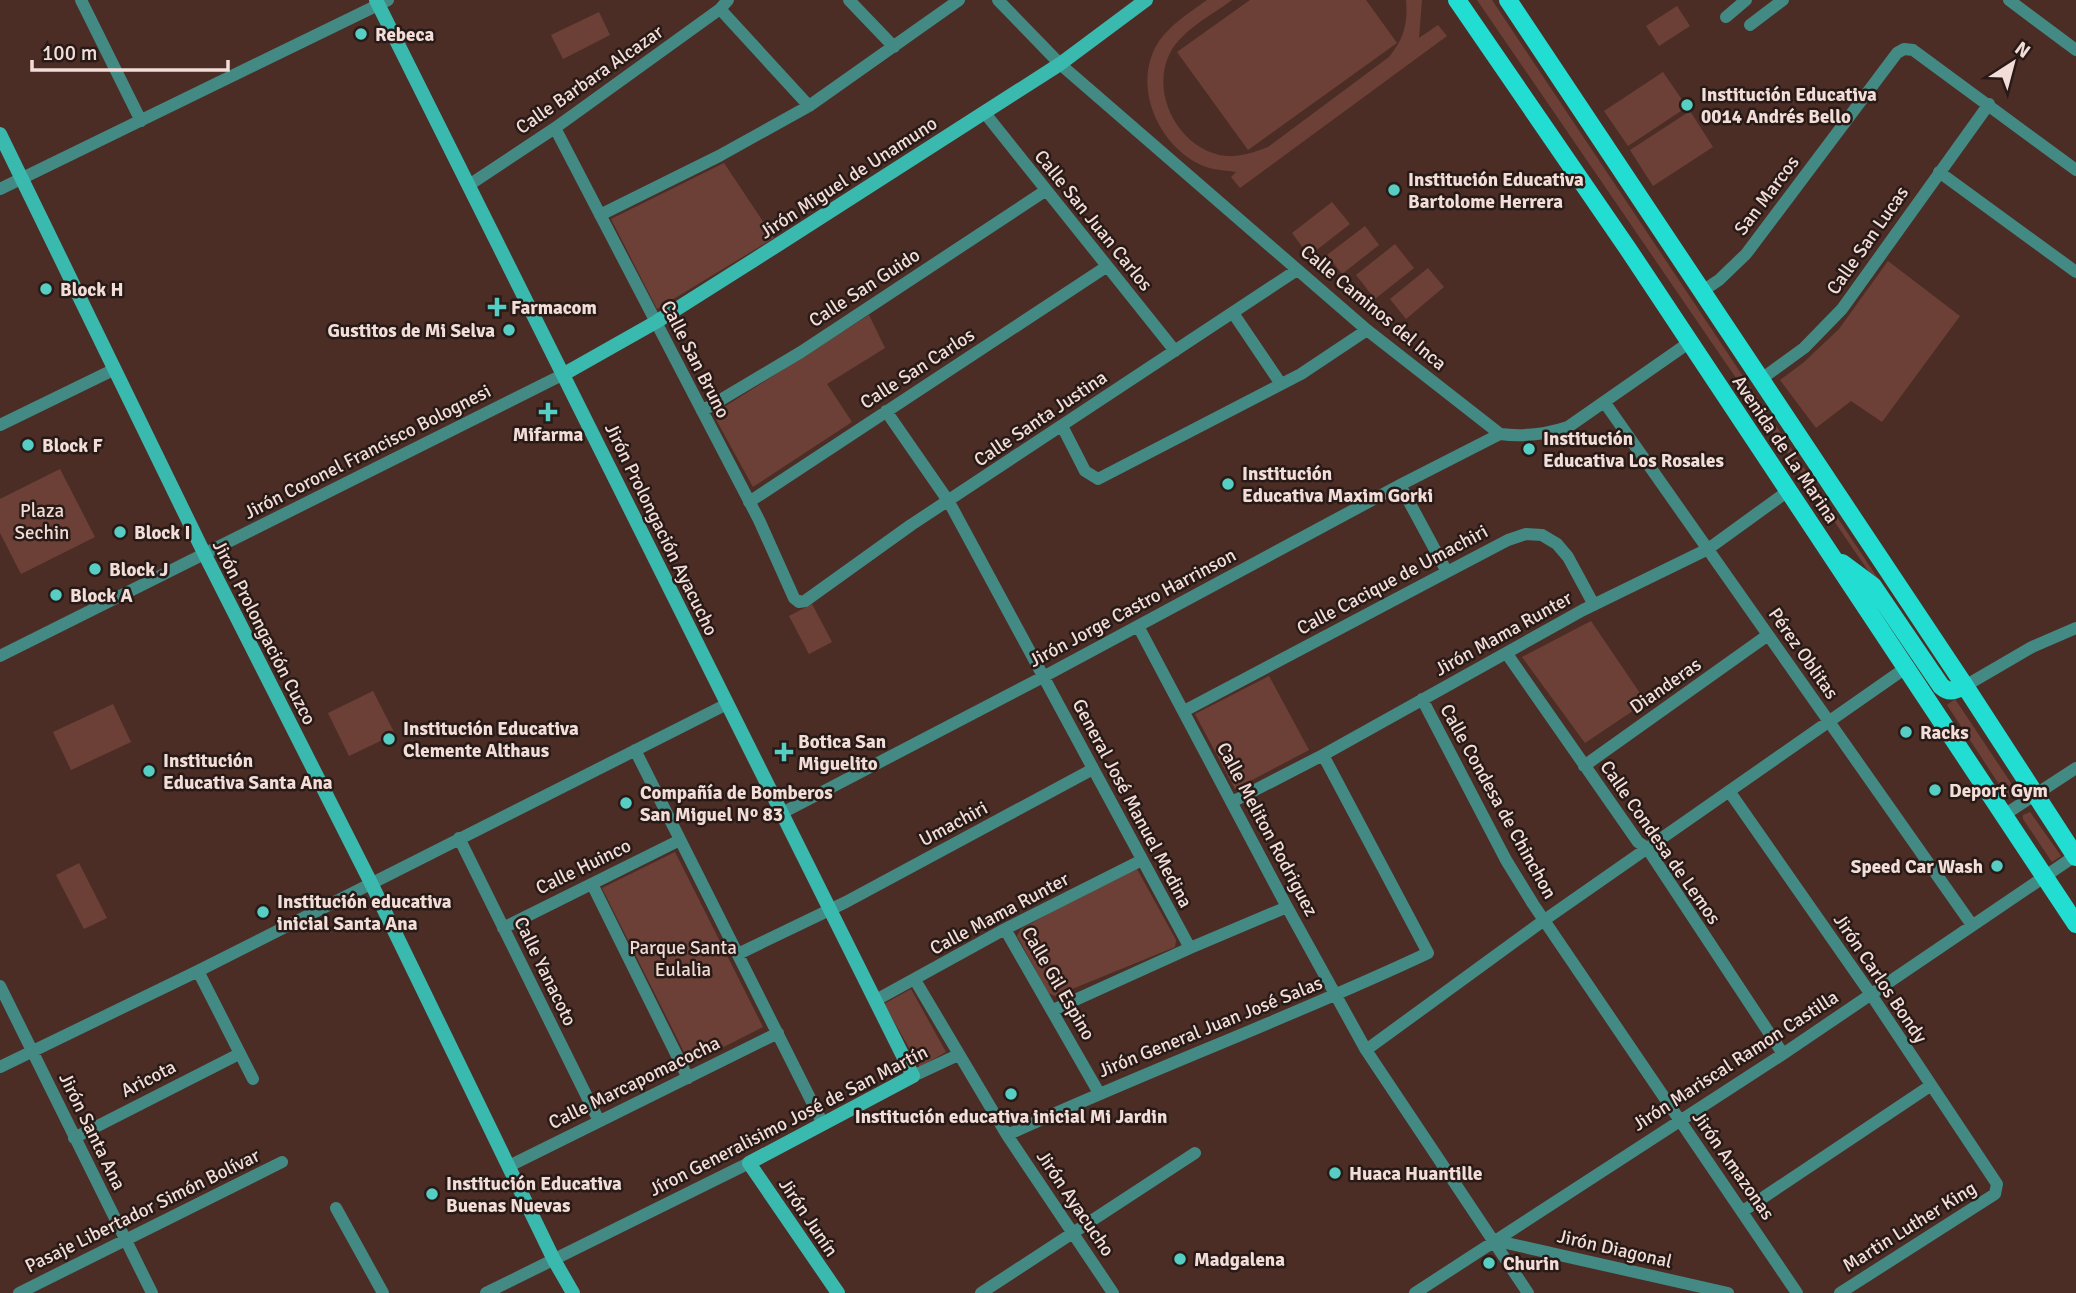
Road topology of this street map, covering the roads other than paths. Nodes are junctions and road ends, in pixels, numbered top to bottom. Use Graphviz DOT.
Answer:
graph roads {
  1 [pos="81,0"];
  2 [pos="849,0"];
  3 [pos="960,0"];
  4 [pos="998,0"];
  5 [pos="1457,0"];
  6 [pos="1508,0"];
  7 [pos="1746,0"];
  8 [pos="2009,0"];
  9 [pos="1780,1"];
  10 [pos="381,2"];
  11 [pos="1139,2"];
  12 [pos="724,4"];
  13 [pos="1726,17"];
  14 [pos="1750,26"];
  15 [pos="894,47"];
  16 [pos="2076,50"];
  17 [pos="1060,64"];
  18 [pos="1989,104"];
  19 [pos="808,106"];
  20 [pos="985,111"];
  21 [pos="141,121"];
  22 [pos="555,128"];
  23 [pos="0,134"];
  24 [pos="2076,170"];
  25 [pos="1939,172"];
  26 [pos="22,178"];
  27 [pos="469,185"];
  28 [pos="0,189"];
  29 [pos="1045,191"];
  30 [pos="600,215"];
  31 [pos="1106,267"];
  32 [pos="1297,270"];
  33 [pos="2076,272"];
  34 [pos="1702,292"];
  35 [pos="1233,313"];
  36 [pos="656,322"];
  37 [pos="1367,330"];
  38 [pos="1690,342"];
  39 [pos="1175,351"];
  40 [pos="115,369"];
  41 [pos="564,374"];
  42 [pos="1760,380"];
  43 [pos="1281,384"];
  44 [pos="1605,403"];
  45 [pos="702,411"];
  46 [pos="886,411"];
  47 [pos="0,425"];
  48 [pos="1062,426"];
  49 [pos="1500,434"];
  50 [pos="1400,485"];
  51 [pos="1788,491"];
  52 [pos="749,502"];
  53 [pos="949,502"];
  54 [pos="1708,549"];
  55 [pos="205,555"];
  56 [pos="1831,555"];
  57 [pos="1447,572"];
  58 [pos="805,601"];
  59 [pos="1594,605"];
  60 [pos="1138,626"];
  61 [pos="2076,628"];
  62 [pos="1768,635"];
  63 [pos="1507,654"];
  64 [pos="0,656"];
  65 [pos="1907,667"];
  66 [pos="1043,677"];
  67 [pos="1965,685"];
  68 [pos="1422,699"];
  69 [pos="727,704"];
  70 [pos="1184,711"];
  71 [pos="1830,721"];
  72 [pos="635,750"];
  73 [pos="1323,755"];
  74 [pos="1584,766"];
  75 [pos="2076,768"];
  76 [pos="1093,769"];
  77 [pos="1729,791"];
  78 [pos="2035,795"];
  79 [pos="1232,802"];
  80 [pos="782,813"];
  81 [pos="2004,815"];
  82 [pos="459,838"];
  83 [pos="680,840"];
  84 [pos="1647,848"];
  85 [pos="2076,857"];
  86 [pos="1142,860"];
  87 [pos="2045,877"];
  88 [pos="371,883"];
  89 [pos="592,884"];
  90 [pos="1287,907"];
  91 [pos="830,909"];
  92 [pos="1544,921"];
  93 [pos="2076,924"];
  94 [pos="1972,925"];
  95 [pos="503,928"];
  96 [pos="1005,929"];
  97 [pos="1190,948"];
  98 [pos="738,954"];
  99 [pos="198,971"];
  100 [pos="915,980"];
  101 [pos="0,986"];
  102 [pos="1870,993"];
  103 [pos="1336,996"];
  104 [pos="876,1000"];
  105 [pos="1054,1010"];
  106 [pos="778,1033"];
  107 [pos="1366,1049"];
  108 [pos="32,1051"];
  109 [pos="240,1054"];
  110 [pos="1783,1054"];
  111 [pos="958,1055"];
  112 [pos="0,1067"];
  113 [pos="913,1076"];
  114 [pos="688,1077"];
  115 [pos="253,1079"];
  116 [pos="1930,1086"];
  117 [pos="1099,1093"];
  118 [pos="599,1121"];
  119 [pos="1680,1121"];
  120 [pos="823,1124"];
  121 [pos="1007,1135"];
  122 [pos="74,1138"];
  123 [pos="1195,1153"];
  124 [pos="282,1162"];
  125 [pos="749,1163"];
  126 [pos="509,1166"];
  127 [pos="1998,1189"];
  128 [pos="336,1208"];
  129 [pos="1743,1211"];
  130 [pos="1073,1233"];
  131 [pos="125,1240"];
  132 [pos="1493,1241"];
  133 [pos="554,1260"];
  134 [pos="19,1293"];
  135 [pos="152,1293"];
  136 [pos="383,1293"];
  137 [pos="486,1293"];
  138 [pos="573,1293"];
  139 [pos="838,1293"];
  140 [pos="981,1293"];
  141 [pos="1113,1293"];
  142 [pos="1415,1293"];
  143 [pos="1528,1293"];
  144 [pos="1728,1293"];
  145 [pos="1797,1293"];
  146 [pos="1840,1293"];
  1 -- 21 [label="street"];
  2 -- 15 [label="street"];
  3 -- 15 [label="street"];
  4 -- 17 [label="street, Calle Caminos del Inca"];
  5 -- 38 [label="main road, Avenida de La Marina"];
  6 -- 34 [label="main road, Avenida de La Marina"];
  7 -- 13 [label="street"];
  8 -- 16 [label="street"];
  9 -- 14 [label="street"];
  10 -- 21 [label="street"];
  10 -- 27 [label="street, Jirón Prolongación Ayacucho"];
  11 -- 17 [label="street, Jirón Miguel de Unamuno"];
  12 -- 19 [label="street"];
  12 -- 22 [label="street, Calle Barbara Alcazar"];
  15 -- 19 [label="street"];
  17 -- 20 [label="street, Jirón Miguel de Unamuno"];
  17 -- 32 [label="street, Calle Caminos del Inca"];
  18 -- 24 [label="street, San Marcos"];
  18 -- 25 [label="street, Calle San Lucas"];
  18 -- 34 [label="street, San Marcos"];
  19 -- 30 [label="street"];
  20 -- 29 [label="street, Calle San Juan Carlos"];
  20 -- 36 [label="street, Jirón Miguel de Unamuno"];
  21 -- 26 [label="street"];
  22 -- 27 [label="street, Calle Barbara Alcazar"];
  22 -- 30 [label="street, Calle San Bruno"];
  23 -- 26 [label="street, Jirón Prolongación Cuzco"];
  25 -- 33 [label="street"];
  25 -- 42 [label="street, Calle San Lucas"];
  26 -- 28 [label="street"];
  26 -- 40 [label="street, Jirón Prolongación Cuzco"];
  27 -- 41 [label="street, Jirón Prolongación Ayacucho"];
  29 -- 31 [label="street, Calle San Juan Carlos"];
  29 -- 45 [label="street, Calle San Guido"];
  30 -- 36 [label="street, Calle San Bruno"];
  31 -- 39 [label="street, Calle San Juan Carlos"];
  31 -- 46 [label="street, Calle San Carlos"];
  32 -- 35 [label="street, Calle Santa Justina"];
  32 -- 37 [label="street, Calle Caminos del Inca"];
  34 -- 42 [label="main road, Avenida de La Marina"];
  35 -- 39 [label="street, Calle Santa Justina"];
  35 -- 43 [label="street"];
  36 -- 41 [label="street, Jirón Miguel de Unamuno"];
  36 -- 45 [label="street, Calle San Bruno"];
  37 -- 43 [label="street"];
  37 -- 49 [label="street, Calle Caminos del Inca"];
  38 -- 44 [label="street"];
  38 -- 51 [label="main road, Avenida de La Marina"];
  39 -- 48 [label="street, Calle Santa Justina"];
  40 -- 47 [label="street"];
  40 -- 55 [label="street, Jirón Prolongación Cuzco"];
  41 -- 55 [label="street, Jirón Coronel Francisco Bolognesi"];
  41 -- 69 [label="street, Jirón Prolongación Ayacucho"];
  42 -- 67 [label="main road, Avenida de La Marina"];
  43 -- 48 [label="street"];
  44 -- 49 [label="street"];
  44 -- 54 [label="street, Pérez Oblitas"];
  45 -- 52 [label="street, Calle San Bruno"];
  46 -- 52 [label="street, Calle San Carlos"];
  46 -- 53 [label="street, General José Manuel Medina"];
  48 -- 53 [label="street, Calle Santa Justina"];
  49 -- 50 [label="street, Jirón Jorge Castro Harrinson"];
  50 -- 57 [label="street"];
  50 -- 60 [label="street, Jirón Jorge Castro Harrinson"];
  51 -- 54 [label="street, Jirón Mama Runter"];
  51 -- 56 [label="main road, Avenida de La Marina"];
  52 -- 58 [label="street, Calle San Bruno"];
  53 -- 58 [label="street, Calle Santa Justina"];
  53 -- 66 [label="street, General José Manuel Medina"];
  54 -- 59 [label="street, Jirón Mama Runter"];
  54 -- 62 [label="street, Pérez Oblitas"];
  55 -- 64 [label="street, Jirón Coronel Francisco Bolognesi"];
  55 -- 88 [label="street, Jirón Prolongación Cuzco"];
  56 -- 65 [label="main road, Avenida de La Marina"];
  56 -- 67 [label="main road"];
  57 -- 59 [label="street, Calle Cacique de Umachiri"];
  57 -- 70 [label="street, Calle Cacique de Umachiri"];
  59 -- 63 [label="street, Jirón Mama Runter"];
  60 -- 66 [label="street, Jirón Jorge Castro Harrinson"];
  60 -- 70 [label="street, Calle Meliton Rodriguez"];
  61 -- 67 [label="street"];
  62 -- 71 [label="street, Pérez Oblitas"];
  62 -- 74 [label="street, Dianderas"];
  63 -- 68 [label="street, Jirón Mama Runter"];
  63 -- 74 [label="street, Calle Condesa de Lemos"];
  65 -- 71 [label="street"];
  65 -- 81 [label="main road, Avenida de La Marina"];
  66 -- 76 [label="street, General José Manuel Medina"];
  66 -- 80 [label="street, Jirón Jorge Castro Harrinson"];
  67 -- 78 [label="main road, Avenida de La Marina"];
  68 -- 73 [label="street, Jirón Mama Runter"];
  68 -- 92 [label="street, Calle Condesa de Chinchon"];
  69 -- 72 [label="street"];
  69 -- 80 [label="street, Jirón Prolongación Ayacucho"];
  70 -- 79 [label="street, Calle Meliton Rodriguez"];
  71 -- 77 [label="street"];
  71 -- 94 [label="street, Pérez Oblitas"];
  72 -- 82 [label="street"];
  72 -- 83 [label="street"];
  73 -- 79 [label="street, Jirón Mama Runter"];
  73 -- 103 [label="street, Jirón General Juan José Salas"];
  74 -- 84 [label="street, Calle Condesa de Lemos"];
  75 -- 78 [label="street"];
  76 -- 86 [label="street, General José Manuel Medina"];
  76 -- 91 [label="street, Umachiri"];
  77 -- 84 [label="street"];
  77 -- 102 [label="street, Jirón Carlos Bondy"];
  78 -- 81 [label="street"];
  78 -- 85 [label="main road, Avenida de La Marina"];
  79 -- 90 [label="street, Calle Meliton Rodriguez"];
  80 -- 91 [label="street, Jirón Prolongación Ayacucho"];
  81 -- 87 [label="main road, Avenida de La Marina"];
  82 -- 88 [label="street"];
  82 -- 95 [label="street, Calle Yanacoto"];
  83 -- 89 [label="street, Calle Huinco"];
  83 -- 98 [label="street"];
  84 -- 92 [label="street"];
  84 -- 110 [label="street, Calle Condesa de Lemos"];
  85 -- 87 [label="street, Jirón Mariscal Ramon Castilla"];
  86 -- 96 [label="street, Calle Mama Runter"];
  86 -- 97 [label="street, General José Manuel Medina"];
  87 -- 93 [label="main road, Avenida de La Marina"];
  87 -- 94 [label="street, Jirón Mariscal Ramon Castilla"];
  88 -- 99 [label="street"];
  88 -- 126 [label="street, Jirón Prolongación Cuzco"];
  89 -- 95 [label="street, Calle Huinco"];
  89 -- 114 [label="street"];
  90 -- 97 [label="street"];
  90 -- 103 [label="street, Calle Meliton Rodriguez"];
  91 -- 98 [label="street, Umachiri"];
  91 -- 104 [label="street, Jirón Prolongación Ayacucho"];
  92 -- 107 [label="street"];
  92 -- 119 [label="street, Jirón Amazonas"];
  94 -- 102 [label="street, Jirón Mariscal Ramon Castilla"];
  95 -- 118 [label="street, Calle Yanacoto"];
  96 -- 100 [label="street, Calle Mama Runter"];
  96 -- 105 [label="street, Calle Gil Espino"];
  97 -- 105 [label="street"];
  98 -- 106 [label="street"];
  99 -- 108 [label="street"];
  99 -- 109 [label="street"];
  100 -- 104 [label="street, Calle Mama Runter"];
  100 -- 111 [label="street, Jirón Ayacucho"];
  101 -- 108 [label="street, Jirón Santa Ana"];
  102 -- 110 [label="street, Jirón Mariscal Ramon Castilla"];
  102 -- 116 [label="street, Jirón Carlos Bondy"];
  103 -- 107 [label="street, Calle Meliton Rodriguez"];
  103 -- 117 [label="street, Jirón General Juan José Salas"];
  104 -- 113 [label="street, Jirón Prolongación Ayacucho"];
  105 -- 117 [label="street, Calle Gil Espino"];
  106 -- 114 [label="street, Calle Marcapomacocha"];
  106 -- 120 [label="street"];
  107 -- 132 [label="street, Calle Meliton Rodriguez"];
  108 -- 112 [label="street"];
  108 -- 122 [label="street, Jirón Santa Ana"];
  109 -- 115 [label="street"];
  109 -- 122 [label="street, Aricota"];
  110 -- 119 [label="street, Jirón Mariscal Ramon Castilla"];
  111 -- 113 [label="street, Jíron Generalisimo José de San Martín"];
  111 -- 121 [label="street, Jirón Ayacucho"];
  113 -- 120 [label="street, Jíron Generalisimo José de San Martín"];
  114 -- 118 [label="street, Calle Marcapomacocha"];
  116 -- 127 [label="street, Jirón Carlos Bondy"];
  116 -- 129 [label="street"];
  117 -- 121 [label="street, Jirón General Juan José Salas"];
  118 -- 126 [label="street, Calle Marcapomacocha"];
  119 -- 129 [label="street, Jirón Amazonas"];
  119 -- 132 [label="street, Jirón Mariscal Ramon Castilla"];
  120 -- 125 [label="street, Jíron Generalisimo José de San Martín"];
  121 -- 130 [label="street, Jirón Ayacucho"];
  122 -- 131 [label="street, Jirón Santa Ana"];
  123 -- 130 [label="street"];
  124 -- 131 [label="street, Pasaje Libertador Simón Bolívar"];
  125 -- 133 [label="street, Jíron Generalisimo José de San Martín"];
  125 -- 139 [label="street, Jirón Junín"];
  126 -- 133 [label="street, Jirón Prolongación Cuzco"];
  127 -- 146 [label="street, Martin Luther King"];
  128 -- 136 [label="street"];
  129 -- 145 [label="street, Jirón Amazonas"];
  130 -- 140 [label="street"];
  130 -- 141 [label="street, Jirón Ayacucho"];
  131 -- 134 [label="street, Pasaje Libertador Simón Bolívar"];
  131 -- 135 [label="street, Jirón Santa Ana"];
  132 -- 142 [label="street, Jirón Mariscal Ramon Castilla"];
  132 -- 143 [label="street, Calle Meliton Rodriguez"];
  132 -- 144 [label="street, Jirón Diagonal"];
  133 -- 137 [label="street, Jíron Generalisimo José de San Martín"];
  133 -- 138 [label="street, Jirón Prolongación Cuzco"];
}
